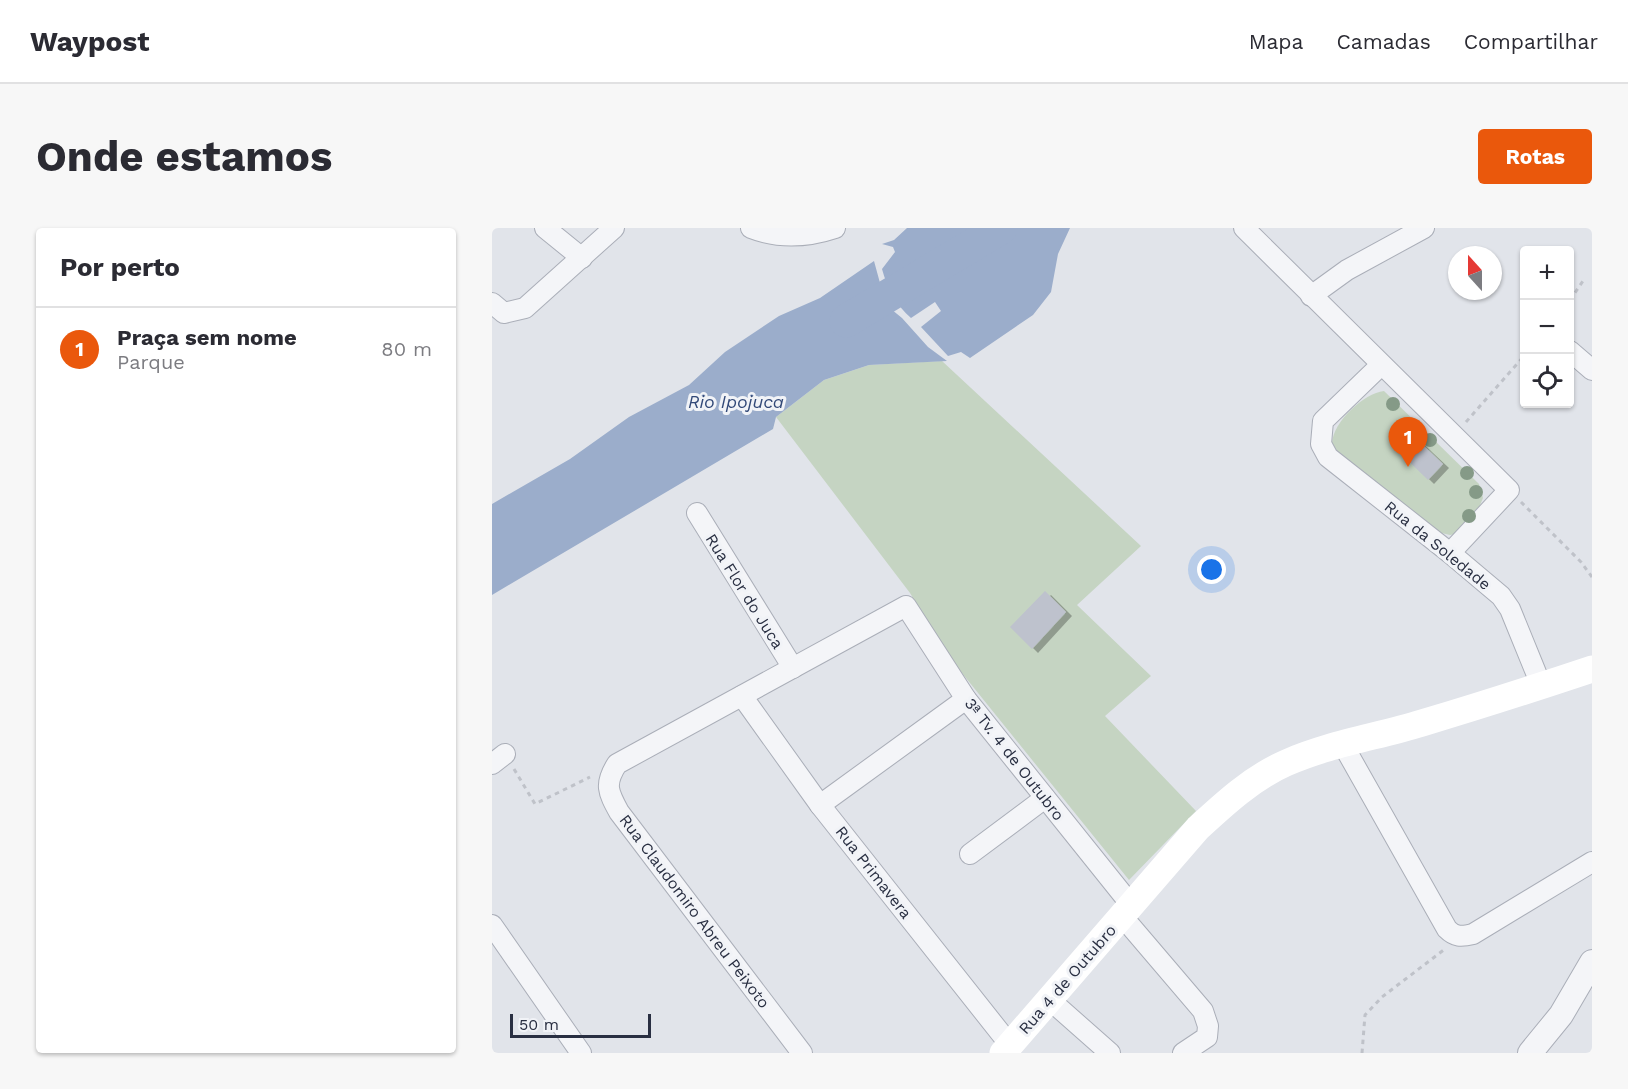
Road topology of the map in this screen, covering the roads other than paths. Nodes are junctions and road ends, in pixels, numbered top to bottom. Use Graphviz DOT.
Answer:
graph roads {
  1 [pos="545,228"];
  2 [pos="614,228"];
  3 [pos="751,228"];
  4 [pos="835,228"];
  5 [pos="1244,228"];
  6 [pos="1424,228"];
  7 [pos="582,258"];
  8 [pos="1311,296"];
  9 [pos="492,303"];
  10 [pos="1573,354"];
  11 [pos="1381,365"];
  12 [pos="1592,370"];
  13 [pos="697,513"];
  14 [pos="1450,553"];
  15 [pos="793,668"];
  16 [pos="1592,669"];
  17 [pos="1541,686"];
  18 [pos="741,696"];
  19 [pos="966,699"];
  20 [pos="1342,743"];
  21 [pos="1045,798"];
  22 [pos="820,805"];
  23 [pos="970,854"];
  24 [pos="1592,862"];
  25 [pos="1127,911"];
  26 [pos="492,925"];
  27 [pos="1589,975"];
  28 [pos="1050,1000"];
  29 [pos="1007,1049"];
  30 [pos="581,1053"];
  31 [pos="802,1053"];
  32 [pos="1110,1053"];
  33 [pos="1183,1053"];
  34 [pos="1530,1053"];
  1 -- 7 [label="street"];
  2 -- 7 [label="street"];
  3 -- 4 [label="street"];
  5 -- 8 [label="street"];
  6 -- 8 [label="street"];
  7 -- 9 [label="street"];
  8 -- 11 [label="street"];
  10 -- 12 [label="street"];
  11 -- 14 [label="street"];
  11 -- 14 [label="street, Rua da Soledade"];
  13 -- 15 [label="street, Rua Flor do Juca"];
  14 -- 17 [label="street, Rua da Soledade"];
  15 -- 18 [label="street"];
  15 -- 19 [label="street, 3ª Tv. 4 de Outubro"];
  16 -- 17 [label="main road, Rua 4 de Outubro"];
  17 -- 20 [label="main road, Rua 4 de Outubro"];
  18 -- 22 [label="street, Rua Primavera"];
  18 -- 31 [label="street, Rua Claudomiro Abreu Peixoto"];
  19 -- 21 [label="street, 3ª Tv. 4 de Outubro"];
  19 -- 22 [label="street"];
  20 -- 24 [label="street"];
  20 -- 25 [label="main road, Rua 4 de Outubro"];
  21 -- 23 [label="street"];
  21 -- 25 [label="street, 3ª Tv. 4 de Outubro"];
  22 -- 29 [label="street, Rua Primavera"];
  25 -- 28 [label="main road, Rua 4 de Outubro"];
  25 -- 33 [label="street, 3ª Tv. 4 de Outubro"];
  26 -- 30 [label="street"];
  27 -- 34 [label="street"];
  28 -- 29 [label="main road, Rua 4 de Outubro"];
  28 -- 32 [label="street"];
}
